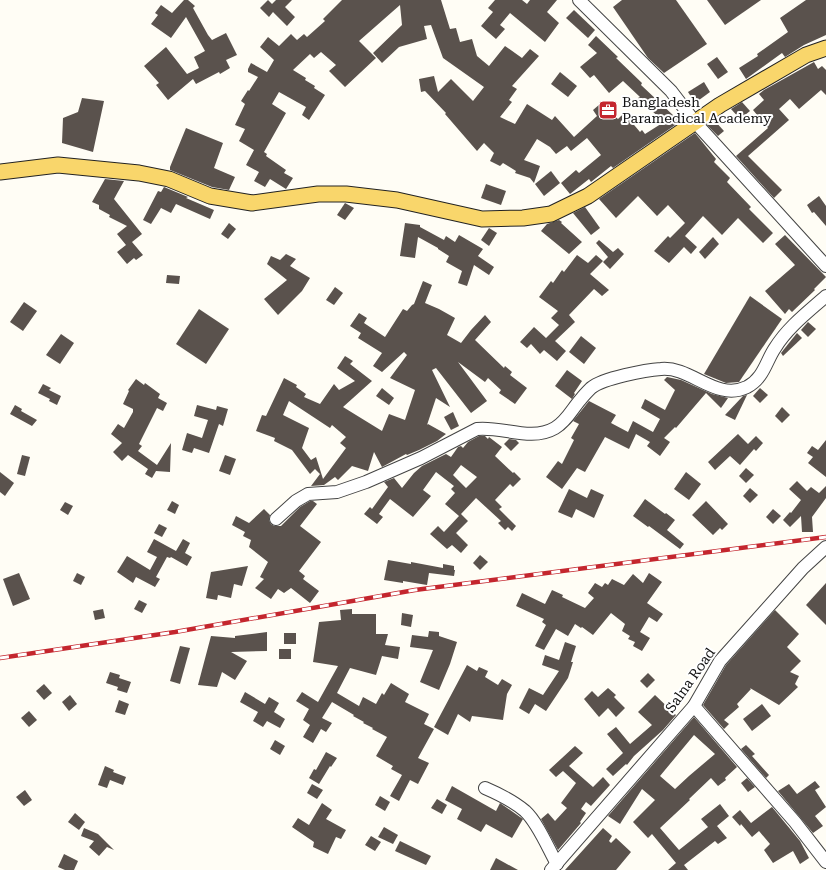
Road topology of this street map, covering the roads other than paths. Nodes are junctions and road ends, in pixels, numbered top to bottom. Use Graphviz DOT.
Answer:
graph roads {
  1 [pos="579,0"];
  2 [pos="826,48"];
  3 [pos="694,121"];
  4 [pos="0,172"];
  5 [pos="826,266"];
  6 [pos="826,296"];
  7 [pos="276,519"];
  8 [pos="826,546"];
  9 [pos="694,706"];
  10 [pos="485,788"];
  11 [pos="826,862"];
  12 [pos="554,867"];
  1 -- 3 [label="street"];
  2 -- 3 [label="main road"];
  3 -- 4 [label="main road"];
  3 -- 5 [label="street"];
  6 -- 7 [label="street"];
  8 -- 9 [label="street, Salna Road"];
  9 -- 11 [label="street"];
  9 -- 12 [label="street, Salna Road"];
  10 -- 12 [label="street"];
}
